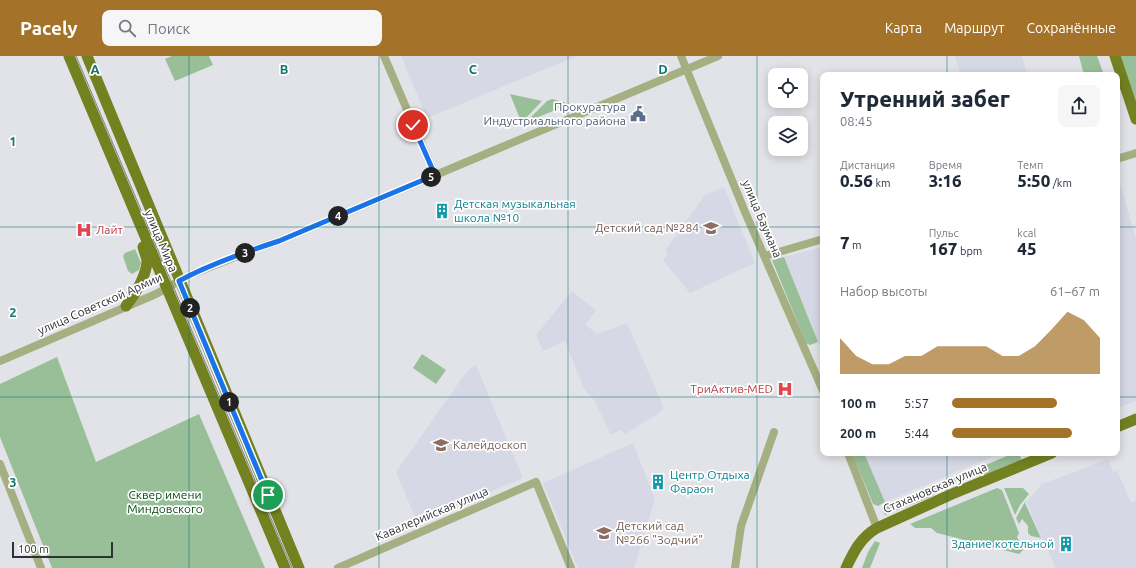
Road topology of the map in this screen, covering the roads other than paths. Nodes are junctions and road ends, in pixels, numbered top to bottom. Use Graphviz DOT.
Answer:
graph roads {
  1 [pos="69,56"];
  2 [pos="87,56"];
  3 [pos="384,56"];
  4 [pos="681,56"];
  5 [pos="718,56"];
  6 [pos="1115,56"];
  7 [pos="686,69"];
  8 [pos="1136,119"];
  9 [pos="1136,154"];
  10 [pos="1120,158"];
  11 [pos="435,175"];
  12 [pos="136,216"];
  13 [pos="820,240"];
  14 [pos="765,256"];
  15 [pos="179,281"];
  16 [pos="167,288"];
  17 [pos="126,306"];
  18 [pos="0,361"];
  19 [pos="820,384"];
  20 [pos="1136,419"];
  21 [pos="1120,426"];
  22 [pos="774,432"];
  23 [pos="849,456"];
  24 [pos="1045,456"];
  25 [pos="0,464"];
  26 [pos="877,528"];
  27 [pos="41,568"];
  28 [pos="285,568"];
  29 [pos="300,568"];
  30 [pos="338,568"];
  31 [pos="571,568"];
  32 [pos="735,568"];
  33 [pos="846,568"];
  1 -- 12 [label="main road, улица Мира"];
  2 -- 15 [label="main road, улица Мира"];
  3 -- 11 [label="street"];
  4 -- 7 [label="street, улица Баумана"];
  5 -- 7 [label="street, улица Советской Армии"];
  6 -- 8 [label="main road"];
  7 -- 11 [label="street, улица Советской Армии"];
  7 -- 14 [label="street, улица Баумана"];
  9 -- 10 [label="street"];
  11 -- 15 [label="street, улица Советской Армии"];
  12 -- 16 [label="main road, улица Мира"];
  12 -- 17 [label="main road"];
  13 -- 14 [label="street"];
  14 -- 19 [label="street, улица Баумана"];
  15 -- 16 [label="street, улица Советской Армии"];
  15 -- 29 [label="main road, улица Мира"];
  16 -- 17 [label="street, улица Советской Армии"];
  16 -- 28 [label="main road, улица Мира"];
  17 -- 18 [label="street, улица Советской Армии"];
  20 -- 21 [label="main road"];
  22 -- 32 [label="street"];
  23 -- 26 [label="street"];
  24 -- 26 [label="main road, Стахановская улица"];
  25 -- 27 [label="street"];
  26 -- 33 [label="main road, Стахановская улица"];
  30 -- 31 [label="street, Кавалерийская улица"];
}
